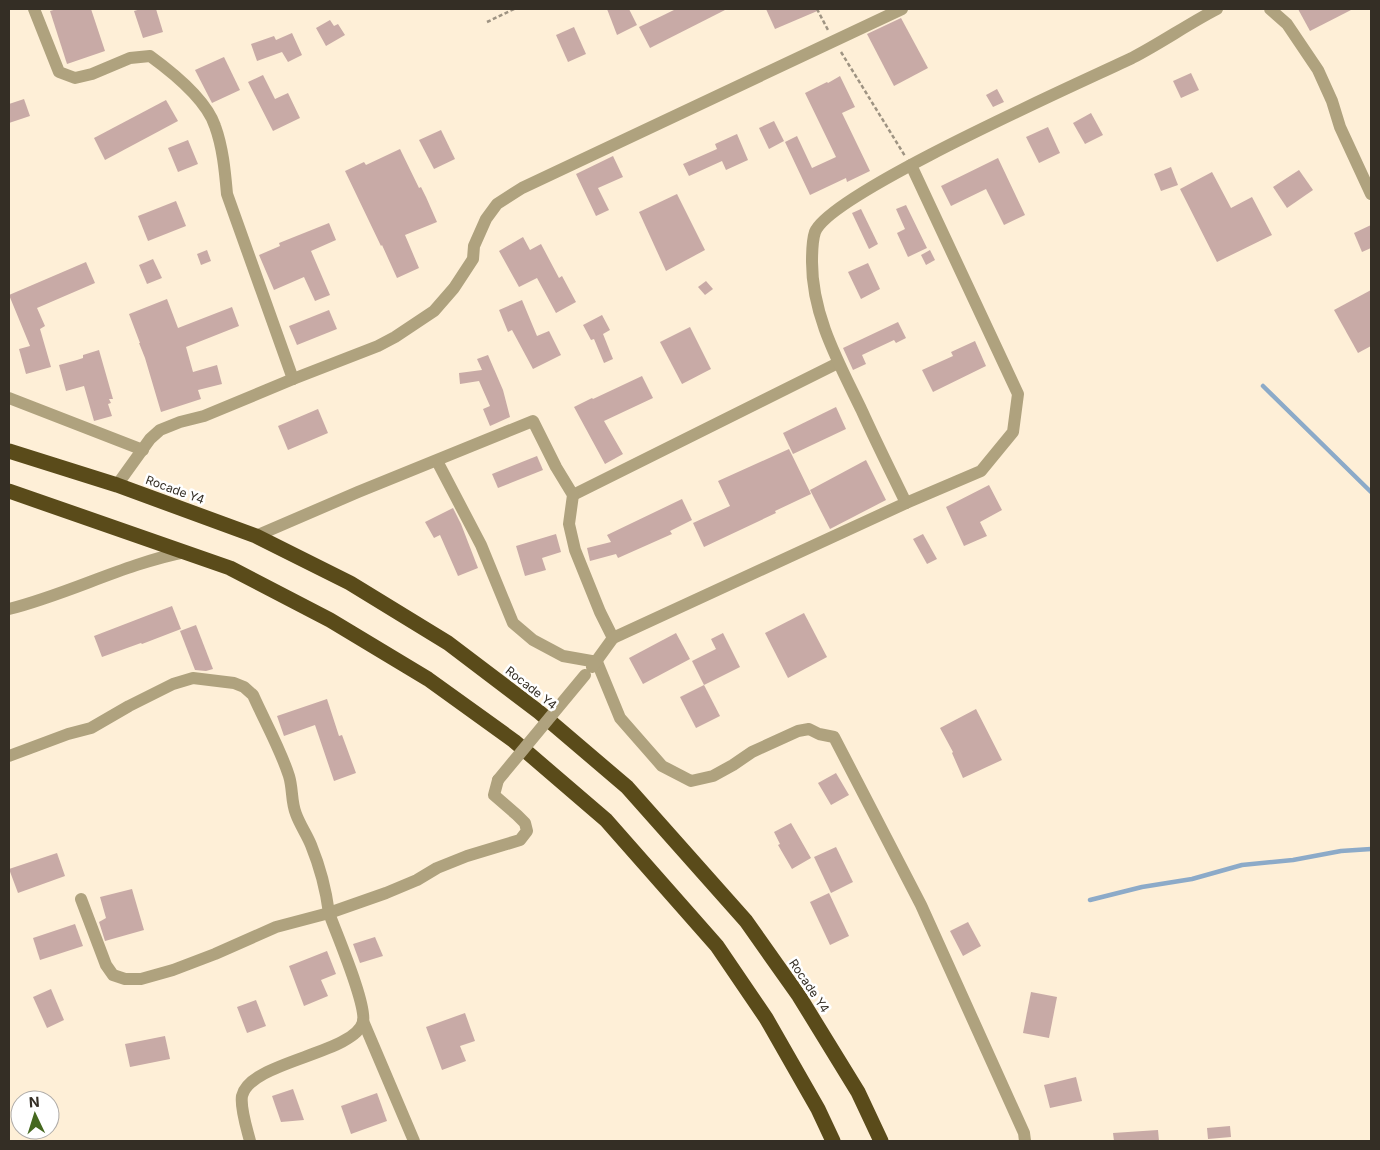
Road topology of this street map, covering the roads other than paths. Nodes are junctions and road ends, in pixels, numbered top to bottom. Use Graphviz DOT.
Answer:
graph roads {
  1 [pos="34,9"];
  2 [pos="902,9"];
  3 [pos="1217,9"];
  4 [pos="1270,9"];
  5 [pos="911,165"];
  6 [pos="1371,194"];
  7 [pos="838,363"];
  8 [pos="293,379"];
  9 [pos="9,398"];
  10 [pos="143,450"];
  11 [pos="9,451"];
  12 [pos="437,461"];
  13 [pos="117,485"];
  14 [pos="9,491"];
  15 [pos="573,495"];
  16 [pos="906,503"];
  17 [pos="256,536"];
  18 [pos="185,552"];
  19 [pos="9,609"];
  20 [pos="613,638"];
  21 [pos="597,662"];
  22 [pos="9,756"];
  23 [pos="80,899"];
  24 [pos="328,913"];
  25 [pos="363,1021"];
  26 [pos="250,1141"];
  27 [pos="414,1141"];
  28 [pos="833,1141"];
  29 [pos="880,1141"];
  30 [pos="1025,1141"];
  1 -- 8 [label="street"];
  2 -- 8 [label="street"];
  3 -- 5 [label="street"];
  4 -- 6 [label="street"];
  5 -- 7 [label="street"];
  5 -- 16 [label="street"];
  7 -- 15 [label="street"];
  7 -- 16 [label="street"];
  8 -- 10 [label="street"];
  9 -- 10 [label="street"];
  10 -- 13 [label="street"];
  11 -- 13 [label="highway, Rocade Y4"];
  12 -- 15 [label="street"];
  12 -- 17 [label="street"];
  12 -- 21 [label="street"];
  13 -- 17 [label="highway, Rocade Y4"];
  14 -- 18 [label="highway"];
  15 -- 20 [label="street"];
  16 -- 20 [label="street"];
  17 -- 29 [label="highway, Rocade Y4"];
  18 -- 19 [label="street"];
  18 -- 28 [label="highway"];
  20 -- 21 [label="street"];
  21 -- 24 [label="street, bridge"];
  21 -- 30 [label="street"];
  22 -- 24 [label="street"];
  23 -- 24 [label="street"];
  24 -- 25 [label="street"];
  25 -- 26 [label="street"];
  25 -- 27 [label="street"];
}
